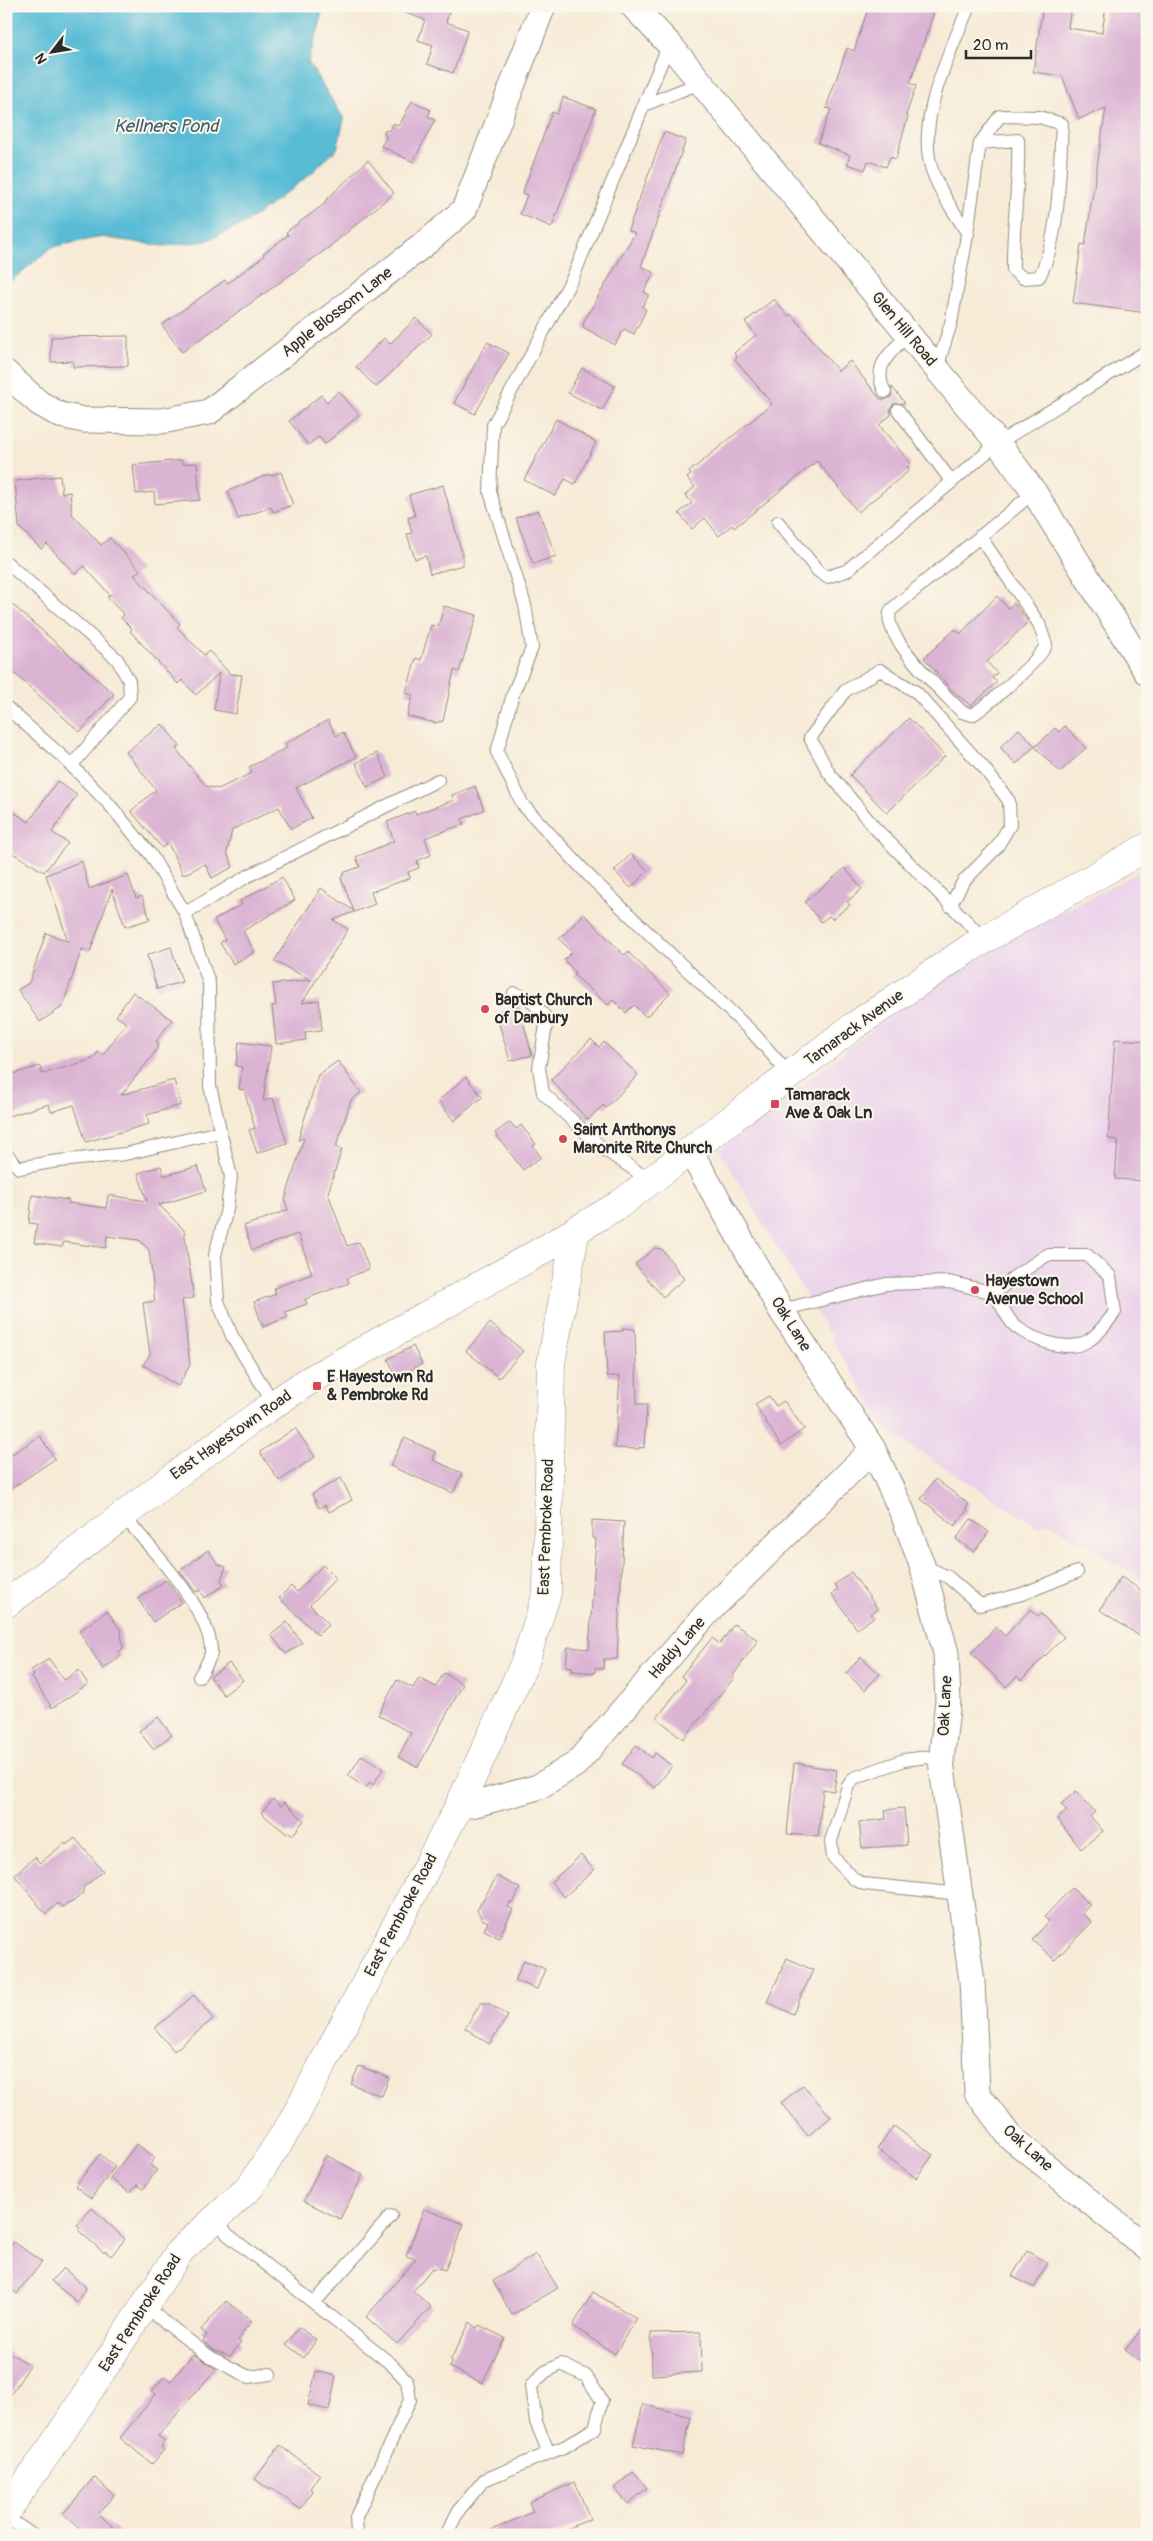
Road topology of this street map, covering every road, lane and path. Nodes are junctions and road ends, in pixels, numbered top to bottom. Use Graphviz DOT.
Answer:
graph roads {
  1 [pos="543,6"];
  2 [pos="633,6"];
  3 [pos="969,6"];
  4 [pos="669,44"];
  5 [pos="700,83"];
  6 [pos="644,105"];
  7 [pos="980,143"];
  8 [pos="968,234"];
  9 [pos="908,334"];
  10 [pos="1147,351"];
  11 [pos="937,368"];
  12 [pos="6,373"];
  13 [pos="885,392"];
  14 [pos="898,410"];
  15 [pos="998,443"];
  16 [pos="952,482"];
  17 [pos="1034,492"];
  18 [pos="778,522"];
  19 [pos="980,536"];
  20 [pos="6,562"];
  21 [pos="1147,673"];
  22 [pos="6,707"];
  23 [pos="72,765"];
  24 [pos="438,780"];
  25 [pos="1147,847"];
  26 [pos="950,906"];
  27 [pos="185,913"];
  28 [pos="984,939"];
  29 [pos="514,993"];
  30 [pos="790,1075"];
  31 [pos="219,1132"];
  32 [pos="690,1151"];
  33 [pos="6,1154"];
  34 [pos="651,1180"];
  35 [pos="576,1230"];
  36 [pos="995,1293"];
  37 [pos="781,1310"];
  38 [pos="274,1404"];
  39 [pos="873,1449"];
  40 [pos="122,1514"];
  41 [pos="922,1565"];
  42 [pos="1077,1572"];
  43 [pos="6,1604"];
  44 [pos="199,1677"];
  45 [pos="941,1761"];
  46 [pos="458,1806"];
  47 [pos="960,1894"];
  48 [pos="391,2216"];
  49 [pos="217,2217"];
  50 [pos="1147,2248"];
  51 [pos="314,2303"];
  52 [pos="144,2306"];
  53 [pos="270,2374"];
  54 [pos="549,2453"];
  55 [pos="6,2512"];
  56 [pos="6,2517"];
  57 [pos="32,2535"];
  58 [pos="357,2535"];
  59 [pos="446,2535"];
  1 -- 12 [label="street, Apple Blossom Lane"];
  2 -- 4 [label="street, Glen Hill Road"];
  3 -- 8 [label="lane"];
  4 -- 5 [label="street, Glen Hill Road"];
  4 -- 6 [label="lane"];
  5 -- 6 [label="lane"];
  5 -- 9 [label="street, Glen Hill Road"];
  6 -- 30 [label="lane"];
  7 -- 7 [label="lane"];
  7 -- 8 [label="lane"];
  8 -- 11 [label="lane"];
  9 -- 11 [label="street, Glen Hill Road"];
  9 -- 13 [label="lane"];
  10 -- 15 [label="lane"];
  11 -- 15 [label="street, Glen Hill Road"];
  14 -- 16 [label="lane"];
  15 -- 16 [label="lane"];
  15 -- 17 [label="street, Glen Hill Road"];
  16 -- 18 [label="lane"];
  17 -- 19 [label="lane"];
  17 -- 21 [label="street, Glen Hill Road"];
  19 -- 19 [label="lane"];
  20 -- 23 [label="lane"];
  22 -- 23 [label="lane"];
  23 -- 27 [label="lane"];
  24 -- 27 [label="lane"];
  25 -- 28 [label="street, Tamarack Avenue"];
  26 -- 26 [label="lane"];
  26 -- 28 [label="lane"];
  27 -- 31 [label="lane"];
  28 -- 30 [label="street, Tamarack Avenue"];
  29 -- 34 [label="lane"];
  30 -- 32 [label="street, Tamarack Avenue"];
  31 -- 33 [label="lane"];
  31 -- 38 [label="lane"];
  32 -- 34 [label="street, Tamarack Avenue"];
  32 -- 37 [label="street, Oak Lane"];
  34 -- 35 [label="street, Tamarack Avenue"];
  35 -- 38 [label="street, East Hayestown Road"];
  35 -- 46 [label="street, East Pembroke Road"];
  36 -- 36 [label="lane"];
  36 -- 37 [label="lane"];
  37 -- 39 [label="street, Oak Lane"];
  38 -- 40 [label="street, East Hayestown Road"];
  39 -- 41 [label="street, Oak Lane"];
  39 -- 46 [label="street, Haddy Lane"];
  40 -- 43 [label="street, East Hayestown Road"];
  40 -- 44 [label="lane"];
  41 -- 42 [label="lane"];
  41 -- 45 [label="street, Oak Lane"];
  45 -- 47 [label="street, Oak Lane"];
  45 -- 47 [label="lane"];
  46 -- 49 [label="street, East Pembroke Road"];
  47 -- 50 [label="street, Oak Lane"];
  48 -- 51 [label="lane"];
  49 -- 51 [label="lane"];
  49 -- 52 [label="street, East Pembroke Road"];
  51 -- 58 [label="lane"];
  52 -- 53 [label="lane"];
  52 -- 55 [label="street, East Pembroke Road"];
  54 -- 54 [label="lane"];
  54 -- 59 [label="lane"];
  56 -- 57 [label="lane"];
}
